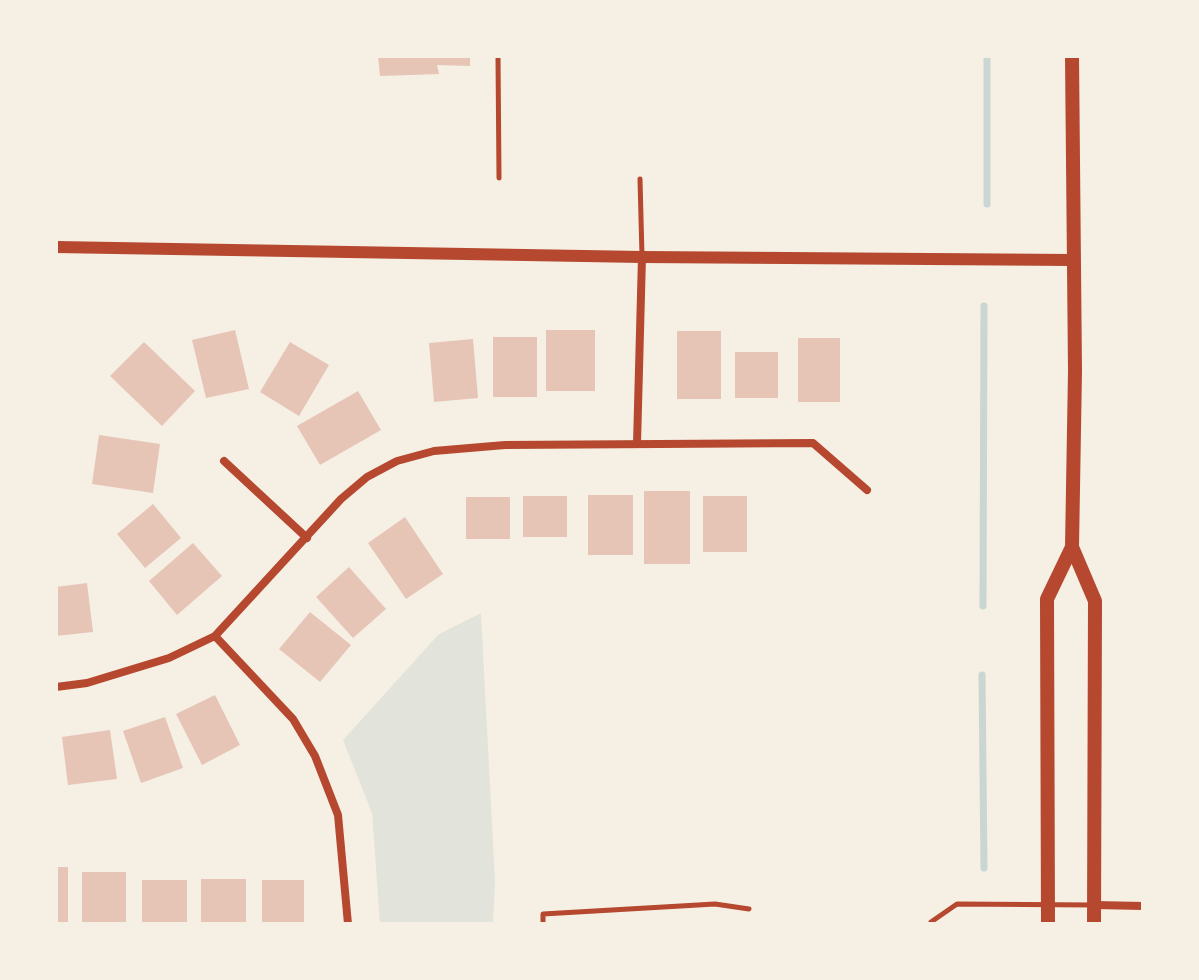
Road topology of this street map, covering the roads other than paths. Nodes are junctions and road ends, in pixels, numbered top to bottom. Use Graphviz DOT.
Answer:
graph roads {
  1 [pos="498,56"];
  2 [pos="1072,56"];
  3 [pos="499,178"];
  4 [pos="640,179"];
  5 [pos="56,247"];
  6 [pos="642,257"];
  7 [pos="1073,260"];
  8 [pos="637,444"];
  9 [pos="224,461"];
  10 [pos="867,490"];
  11 [pos="307,538"];
  12 [pos="1072,547"];
  13 [pos="215,636"];
  14 [pos="56,687"];
  15 [pos="1048,904"];
  16 [pos="1094,905"];
  17 [pos="1143,906"];
  18 [pos="749,909"];
  19 [pos="932,923"];
  20 [pos="348,924"];
  21 [pos="543,924"];
  22 [pos="1048,924"];
  23 [pos="1094,924"];
  1 -- 3 [label="lane"];
  2 -- 7 [label="main road"];
  4 -- 6 [label="lane"];
  5 -- 6 [label="street"];
  6 -- 7 [label="street"];
  6 -- 8 [label="street"];
  7 -- 12 [label="main road"];
  8 -- 10 [label="street"];
  8 -- 11 [label="street"];
  9 -- 11 [label="street"];
  11 -- 13 [label="street"];
  12 -- 15 [label="main road"];
  12 -- 16 [label="main road"];
  13 -- 14 [label="street"];
  13 -- 20 [label="street"];
  15 -- 16 [label="lane"];
  15 -- 19 [label="lane"];
  15 -- 22 [label="main road"];
  16 -- 17 [label="street"];
  16 -- 23 [label="main road"];
  18 -- 21 [label="lane"];
}
